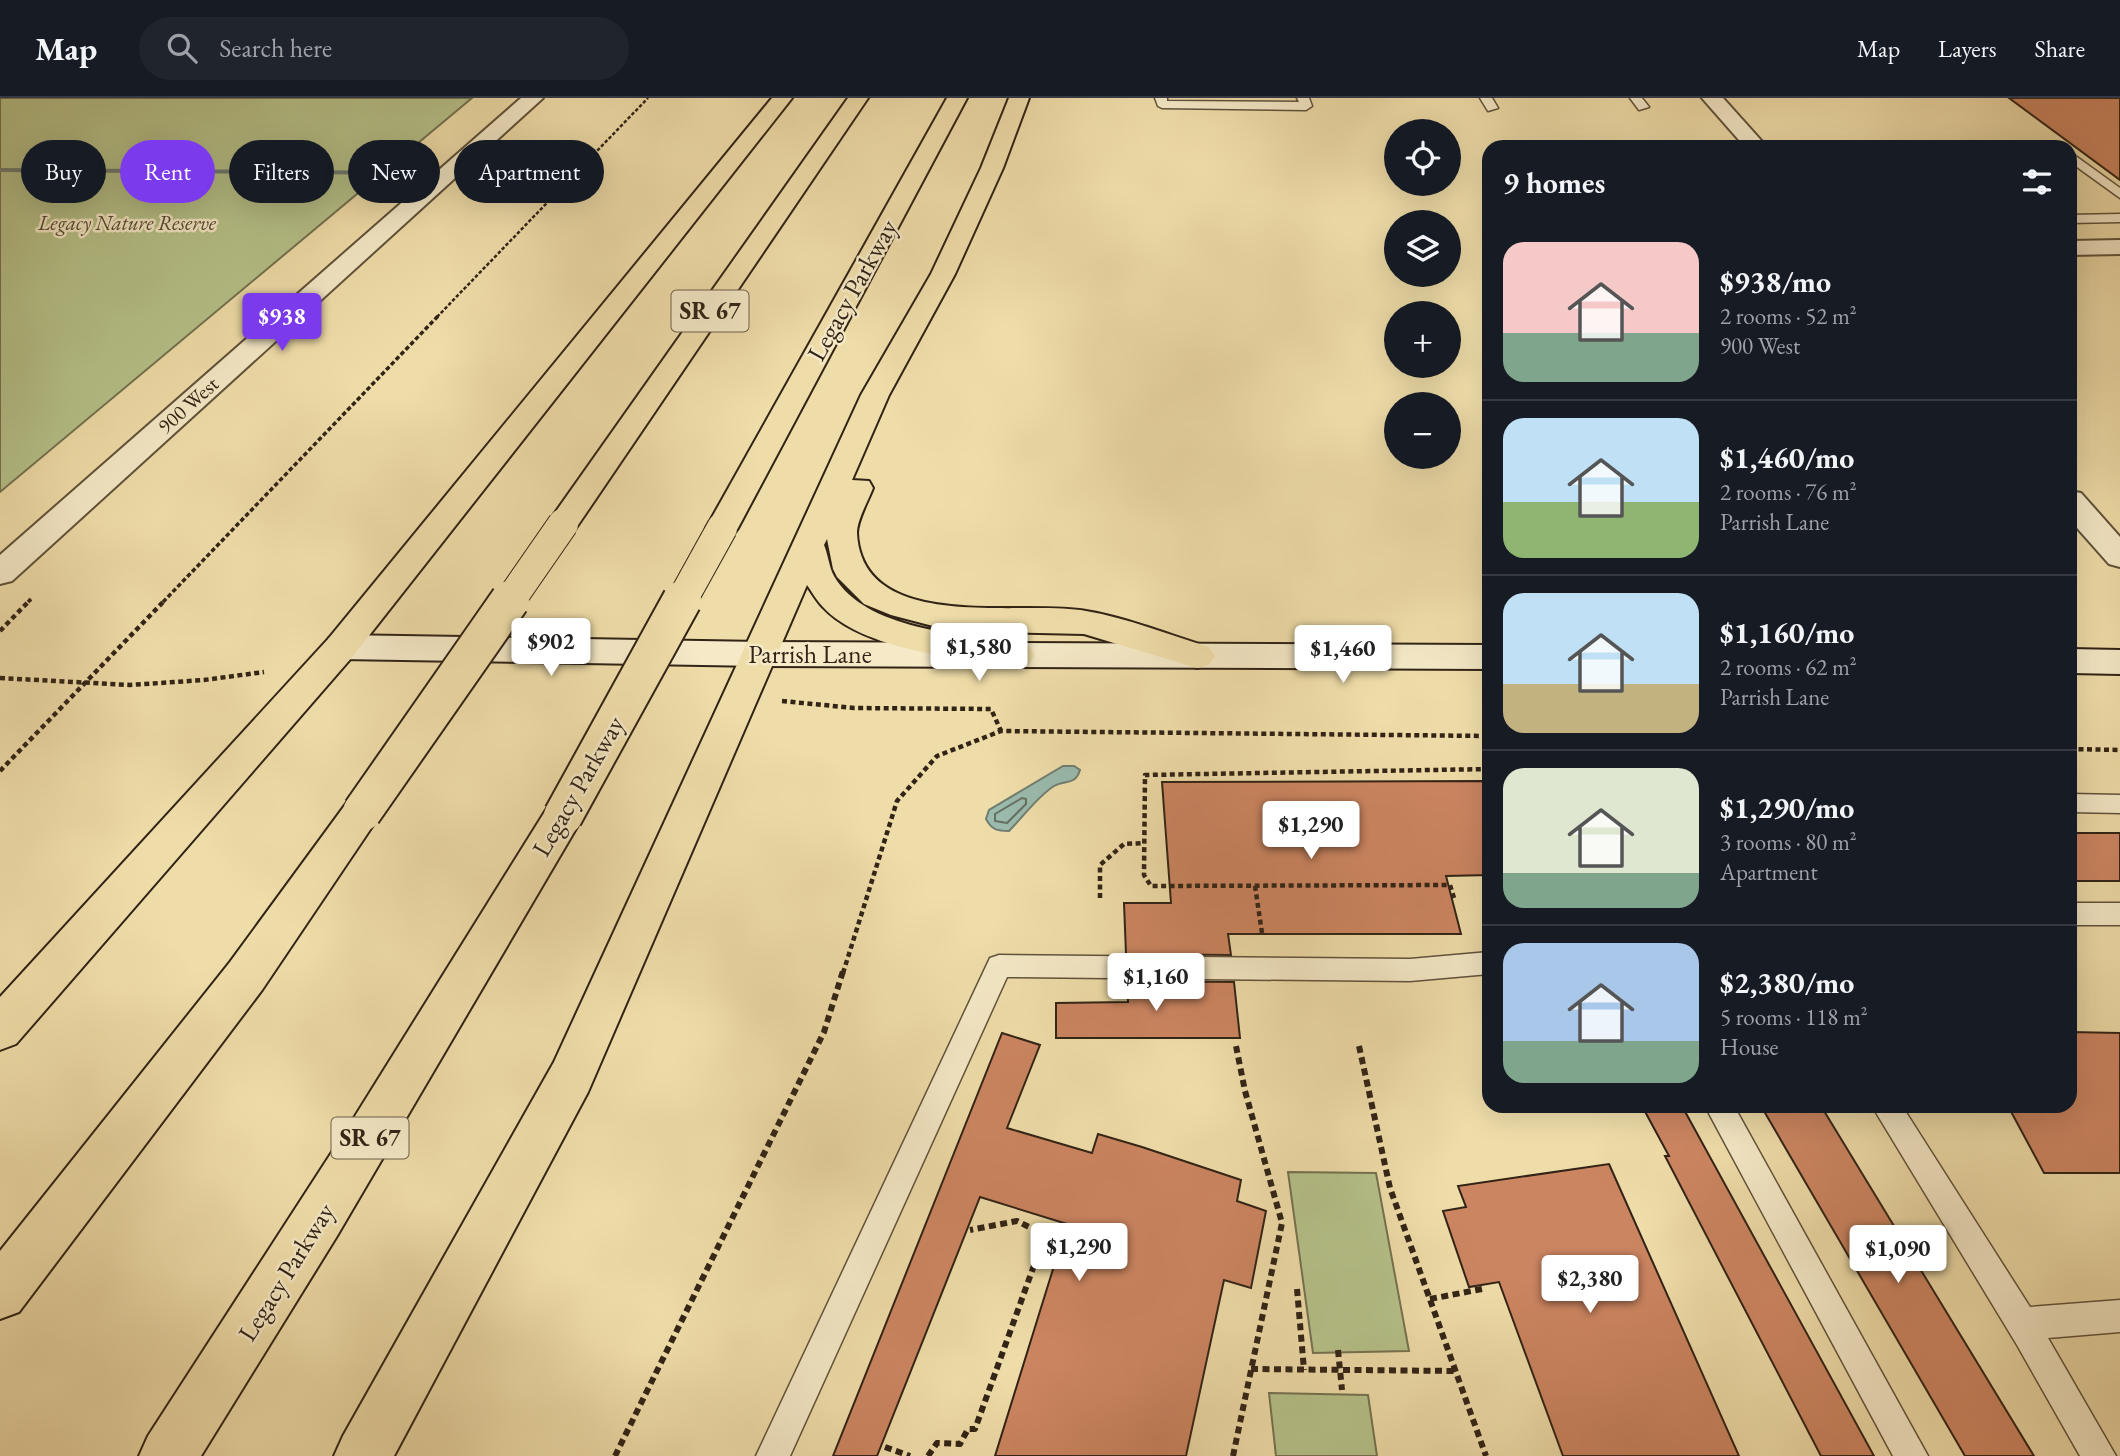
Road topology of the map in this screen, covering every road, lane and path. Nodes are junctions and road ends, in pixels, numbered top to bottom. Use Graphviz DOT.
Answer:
graph roads {
  1 [pos="533,98"];
  2 [pos="648,98"];
  3 [pos="782,98"];
  4 [pos="858,98"];
  5 [pos="957,98"];
  6 [pos="1019,98"];
  7 [pos="1161,98"];
  8 [pos="1303,98"];
  9 [pos="1712,98"];
  10 [pos="1750,140"];
  11 [pos="2077,161"];
  12 [pos="2120,194"];
  13 [pos="2120,218"];
  14 [pos="2077,219"];
  15 [pos="2120,247"];
  16 [pos="2077,248"];
  17 [pos="943,274"];
  18 [pos="2077,508"];
  19 [pos="809,545"];
  20 [pos="2120,557"];
  21 [pos="0,573"];
  22 [pos="341,647"];
  23 [pos="761,654"];
  24 [pos="1017,656"];
  25 [pos="1197,656"];
  26 [pos="1482,657"];
  27 [pos="2077,661"];
  28 [pos="2120,662"];
  29 [pos="270,671"];
  30 [pos="0,678"];
  31 [pos="87,681"];
  32 [pos="1482,736"];
  33 [pos="2077,749"];
  34 [pos="2120,750"];
  35 [pos="1482,769"];
  36 [pos="0,771"];
  37 [pos="2077,803"];
  38 [pos="2120,804"];
  39 [pos="1144,843"];
  40 [pos="1255,886"];
  41 [pos="1100,898"];
  42 [pos="1454,898"];
  43 [pos="2077,914"];
  44 [pos="2120,914"];
  45 [pos="1263,936"];
  46 [pos="1482,964"];
  47 [pos="0,1029"];
  48 [pos="1236,1046"];
  49 [pos="1359,1046"];
  50 [pos="1722,1113"];
  51 [pos="1890,1113"];
  52 [pos="970,1230"];
  53 [pos="1297,1289"];
  54 [pos="1482,1289"];
  55 [pos="0,1293"];
  56 [pos="1430,1299"];
  57 [pos="2120,1316"];
  58 [pos="2021,1324"];
  59 [pos="1338,1350"];
  60 [pos="1251,1369"];
  61 [pos="1304,1370"];
  62 [pos="1341,1370"];
  63 [pos="1456,1371"];
  64 [pos="1342,1390"];
  65 [pos="885,1447"];
  66 [pos="168,1456"];
  67 [pos="363,1456"];
  68 [pos="615,1456"];
  69 [pos="773,1456"];
  70 [pos="910,1456"];
  71 [pos="928,1456"];
  72 [pos="1233,1456"];
  73 [pos="1486,1456"];
  74 [pos="1911,1456"];
  75 [pos="2099,1456"];
  1 -- 21 [label="street, 900 West"];
  2 -- 31 [label="path"];
  3 -- 22 [label="highway"];
  4 -- 55 [label="highway, SR 67, bridge"];
  5 -- 66 [label="highway, Legacy Parkway / SR 67, bridge"];
  6 -- 17 [label="highway"];
  7 -- 8 [label="lane"];
  9 -- 10 [label="street"];
  11 -- 12 [label="lane"];
  13 -- 14 [label="lane"];
  15 -- 16 [label="street"];
  17 -- 19 [label="highway"];
  17 -- 25 [label="highway"];
  18 -- 20 [label="street"];
  19 -- 23 [label="highway"];
  19 -- 24 [label="highway"];
  22 -- 23 [label="street, Parrish Lane"];
  22 -- 47 [label="highway"];
  23 -- 24 [label="street, Parrish Lane"];
  23 -- 67 [label="highway"];
  24 -- 25 [label="street, Parrish Lane"];
  25 -- 26 [label="street, Parrish Lane"];
  27 -- 28 [label="street"];
  29 -- 31 [label="path"];
  30 -- 31 [label="path"];
  31 -- 36 [label="path"];
  32 -- 68 [label="path"];
  33 -- 34 [label="path"];
  35 -- 39 [label="path"];
  37 -- 38 [label="lane"];
  39 -- 40 [label="path"];
  39 -- 41 [label="path"];
  40 -- 42 [label="path"];
  40 -- 45 [label="path"];
  43 -- 44 [label="lane"];
  46 -- 69 [label="lane"];
  48 -- 60 [label="path"];
  49 -- 56 [label="path"];
  50 -- 74 [label="lane"];
  51 -- 58 [label="lane"];
  52 -- 71 [label="path"];
  53 -- 61 [label="path"];
  54 -- 56 [label="path"];
  56 -- 63 [label="path"];
  57 -- 58 [label="lane"];
  58 -- 75 [label="lane"];
  59 -- 62 [label="path"];
  60 -- 61 [label="path"];
  60 -- 72 [label="path"];
  61 -- 62 [label="path"];
  62 -- 63 [label="path"];
  62 -- 64 [label="path"];
  63 -- 73 [label="path"];
  65 -- 70 [label="path"];
}
